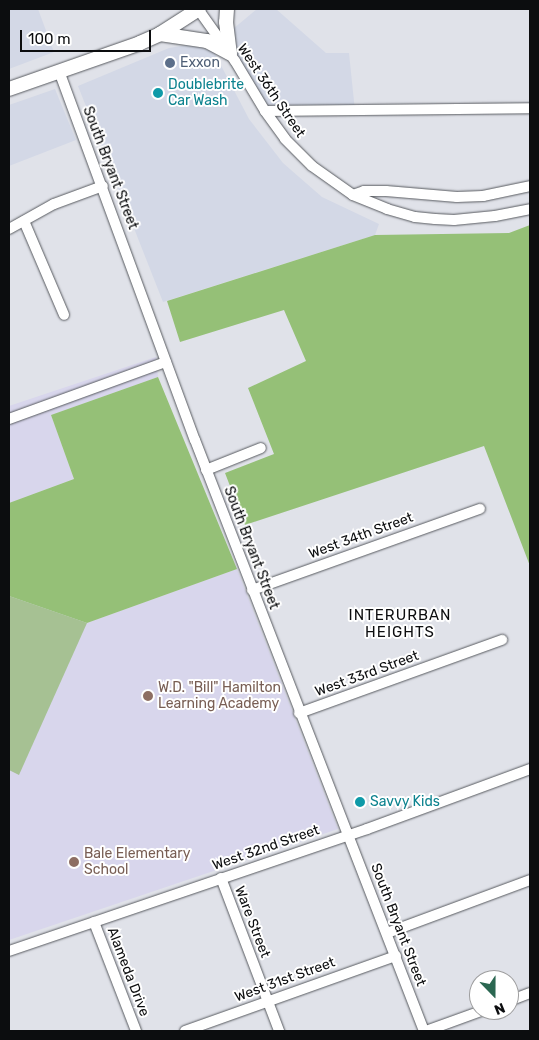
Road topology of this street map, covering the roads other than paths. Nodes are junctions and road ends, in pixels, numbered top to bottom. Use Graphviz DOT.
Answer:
graph roads {
  1 [pos="198,9"];
  2 [pos="227,9"];
  3 [pos="160,34"];
  4 [pos="230,53"];
  5 [pos="59,71"];
  6 [pos="9,88"];
  7 [pos="530,108"];
  8 [pos="265,111"];
  9 [pos="102,186"];
  10 [pos="530,186"];
  11 [pos="353,195"];
  12 [pos="530,209"];
  13 [pos="24,221"];
  14 [pos="9,229"];
  15 [pos="64,315"];
  16 [pos="166,362"];
  17 [pos="9,419"];
  18 [pos="261,448"];
  19 [pos="206,470"];
  20 [pos="480,509"];
  21 [pos="252,590"];
  22 [pos="502,640"];
  23 [pos="299,713"];
  24 [pos="530,769"];
  25 [pos="348,834"];
  26 [pos="221,878"];
  27 [pos="530,880"];
  28 [pos="94,922"];
  29 [pos="388,933"];
  30 [pos="9,951"];
  31 [pos="396,956"];
  32 [pos="267,1001"];
  33 [pos="469,1015"];
  34 [pos="136,1031"];
  35 [pos="185,1031"];
  36 [pos="279,1031"];
  37 [pos="425,1031"];
  1 -- 3 [label="main road"];
  1 -- 4 [label="street, West 36th Street"];
  2 -- 4 [label="main road"];
  3 -- 4 [label="main road"];
  3 -- 5 [label="main road"];
  4 -- 8 [label="street, West 36th Street"];
  5 -- 6 [label="main road"];
  5 -- 9 [label="street, South Bryant Street"];
  7 -- 8 [label="street"];
  8 -- 11 [label="street, West 36th Street"];
  9 -- 13 [label="street"];
  9 -- 16 [label="street, South Bryant Street"];
  10 -- 11 [label="street"];
  11 -- 12 [label="street, West 36th Street"];
  13 -- 14 [label="street"];
  13 -- 15 [label="street"];
  16 -- 17 [label="street"];
  16 -- 19 [label="street, South Bryant Street"];
  18 -- 19 [label="street"];
  19 -- 21 [label="street, South Bryant Street"];
  20 -- 21 [label="street, West 34th Street"];
  21 -- 23 [label="street, South Bryant Street"];
  22 -- 23 [label="street, West 33rd Street"];
  23 -- 25 [label="street, South Bryant Street"];
  24 -- 25 [label="street, West 32nd Street"];
  25 -- 26 [label="street, West 32nd Street"];
  25 -- 29 [label="street, South Bryant Street"];
  26 -- 28 [label="street, West 32nd Street"];
  26 -- 32 [label="street, Ware Street"];
  27 -- 29 [label="street"];
  28 -- 30 [label="street, West 32nd Street"];
  28 -- 34 [label="street, Alameda Drive"];
  29 -- 31 [label="street, South Bryant Street"];
  31 -- 32 [label="street, West 31st Street"];
  31 -- 37 [label="street, South Bryant Street"];
  32 -- 35 [label="street, West 31st Street"];
  32 -- 36 [label="street, Ware Street"];
  33 -- 37 [label="street"];
}
